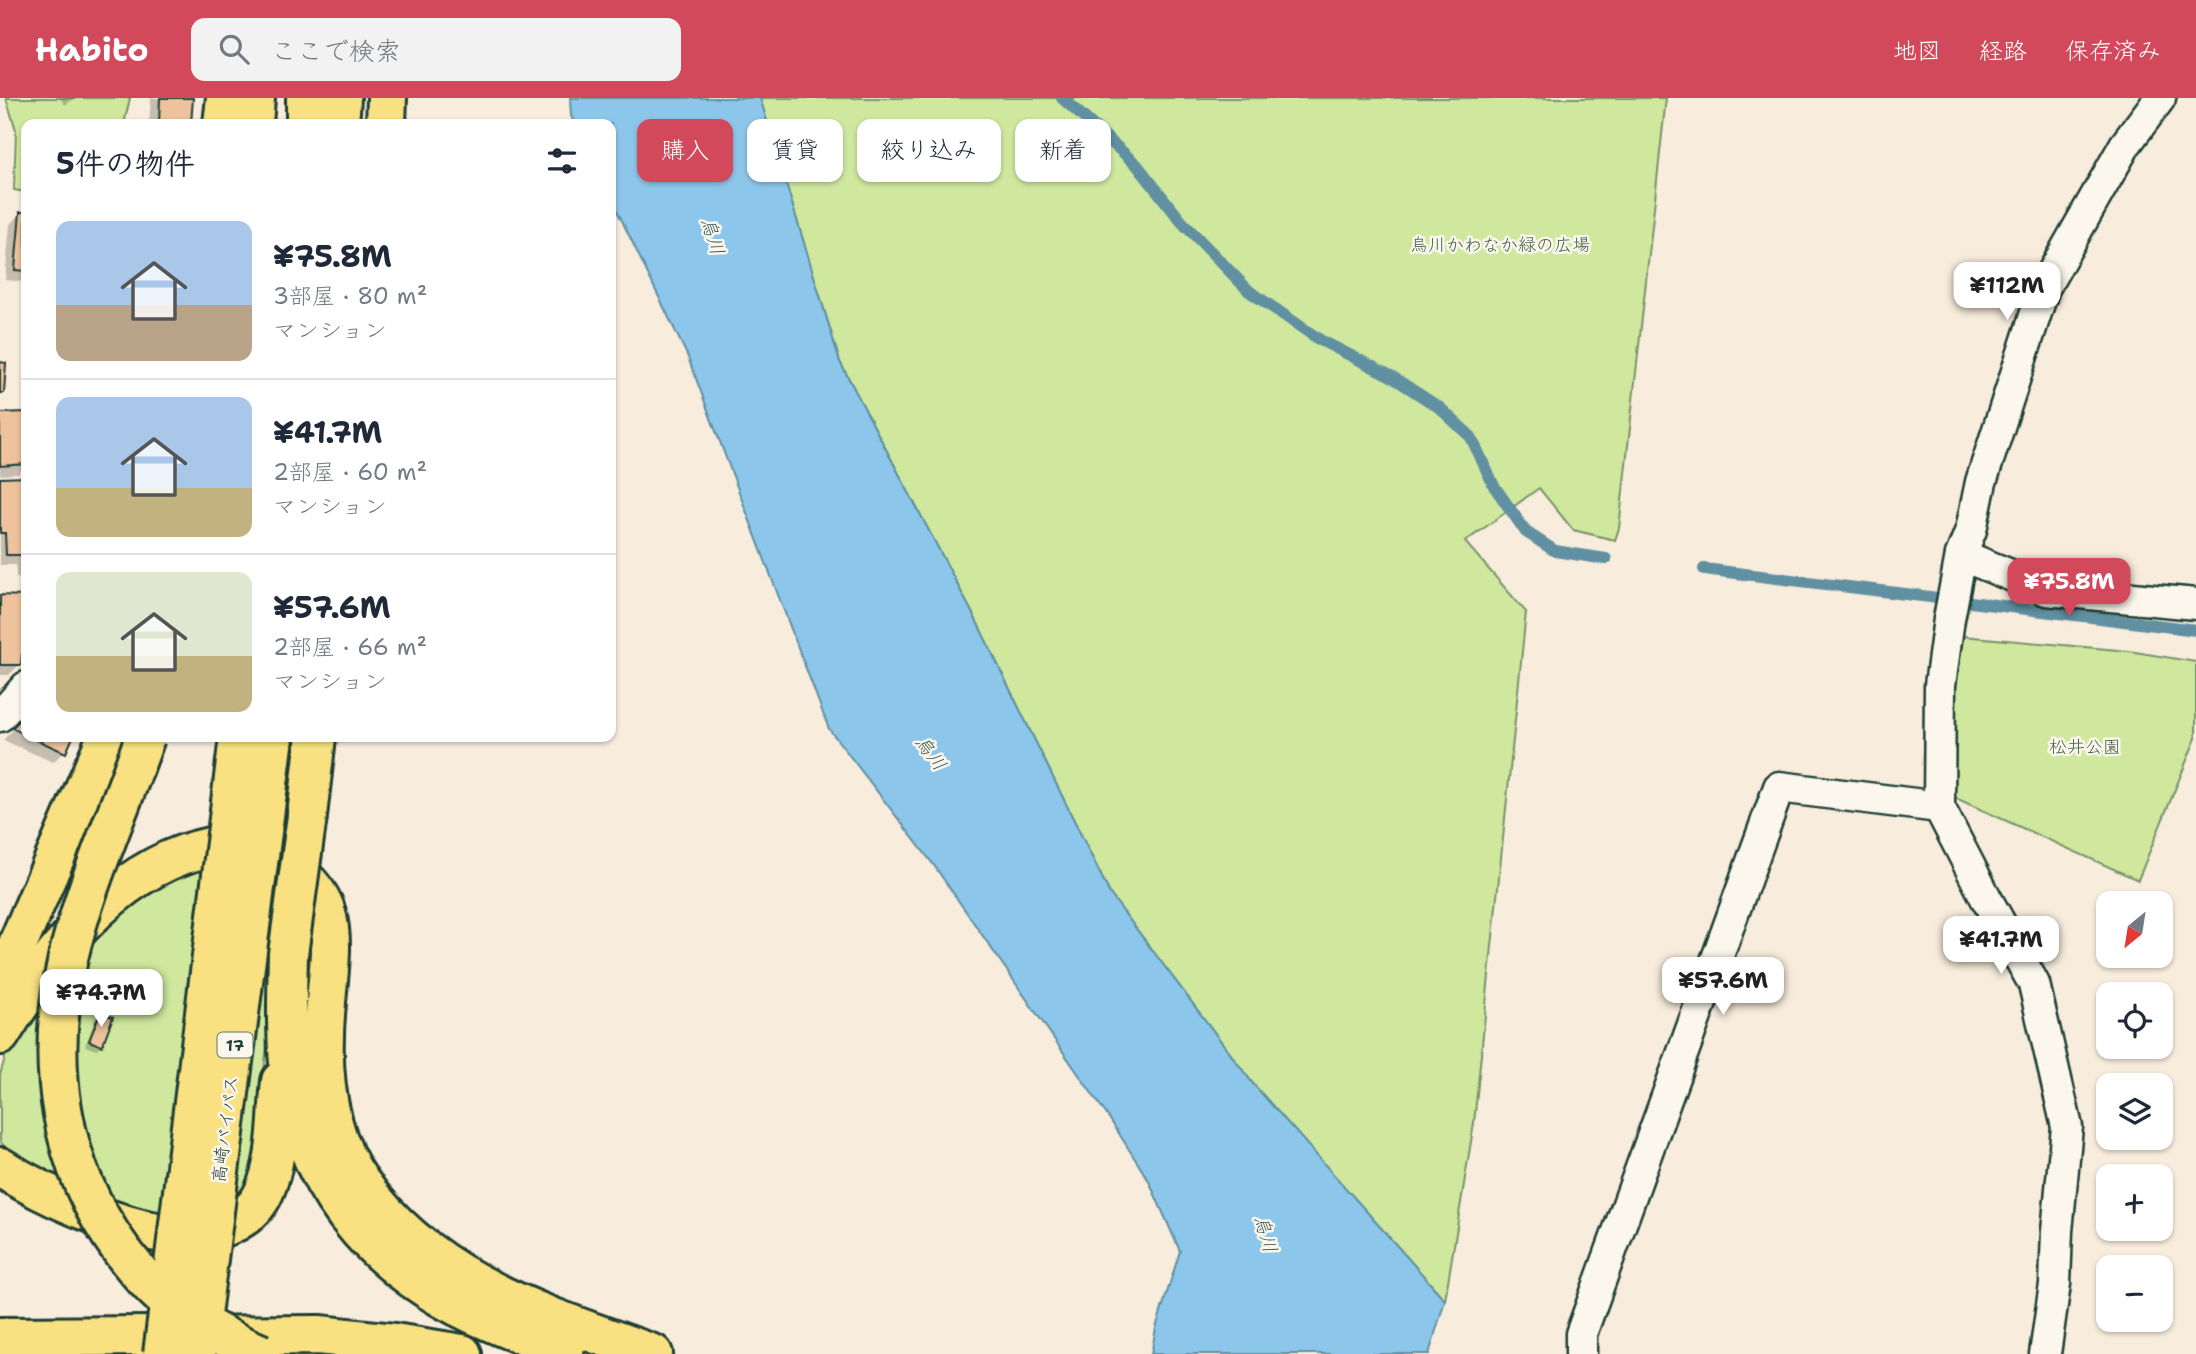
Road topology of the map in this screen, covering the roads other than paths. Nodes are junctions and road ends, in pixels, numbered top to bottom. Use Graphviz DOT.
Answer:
graph roads {
  1 [pos="226,98"];
  2 [pos="256,98"];
  3 [pos="306,98"];
  4 [pos="341,98"];
  5 [pos="387,98"];
  6 [pos="2160,98"];
  7 [pos="224,119"];
  8 [pos="254,119"];
  9 [pos="306,119"];
  10 [pos="340,119"];
  11 [pos="386,119"];
  12 [pos="1961,555"];
  13 [pos="2196,604"];
  14 [pos="21,693"];
  15 [pos="0,716"];
  16 [pos="105,742"];
  17 [pos="143,742"];
  18 [pos="238,742"];
  19 [pos="273,742"];
  20 [pos="315,742"];
  21 [pos="1940,807"];
  22 [pos="0,990"];
  23 [pos="287,1031"];
  24 [pos="0,1035"];
  25 [pos="324,1147"];
  26 [pos="0,1167"];
  27 [pos="0,1337"];
  28 [pos="150,1348"];
  29 [pos="197,1354"];
  30 [pos="261,1354"];
  31 [pos="462,1354"];
  32 [pos="602,1354"];
  33 [pos="653,1354"];
  34 [pos="1581,1354"];
  35 [pos="2045,1354"];
  1 -- 7 [label="highway"];
  2 -- 8 [label="highway"];
  3 -- 9 [label="highway"];
  4 -- 10 [label="highway"];
  5 -- 11 [label="highway"];
  6 -- 12 [label="street"];
  12 -- 13 [label="street"];
  12 -- 21 [label="street"];
  14 -- 15 [label="street"];
  16 -- 22 [label="highway"];
  17 -- 30 [label="highway, bridge"];
  18 -- 28 [label="highway, 高崎バイパス / 17, bridge"];
  19 -- 29 [label="highway, 高崎バイパス / 17, bridge"];
  20 -- 23 [label="highway, bridge"];
  21 -- 34 [label="street"];
  21 -- 35 [label="street"];
  23 -- 25 [label="highway"];
  23 -- 26 [label="highway"];
  24 -- 25 [label="highway"];
  25 -- 32 [label="highway"];
  25 -- 33 [label="highway"];
  27 -- 28 [label="highway"];
  28 -- 31 [label="highway"];
}
